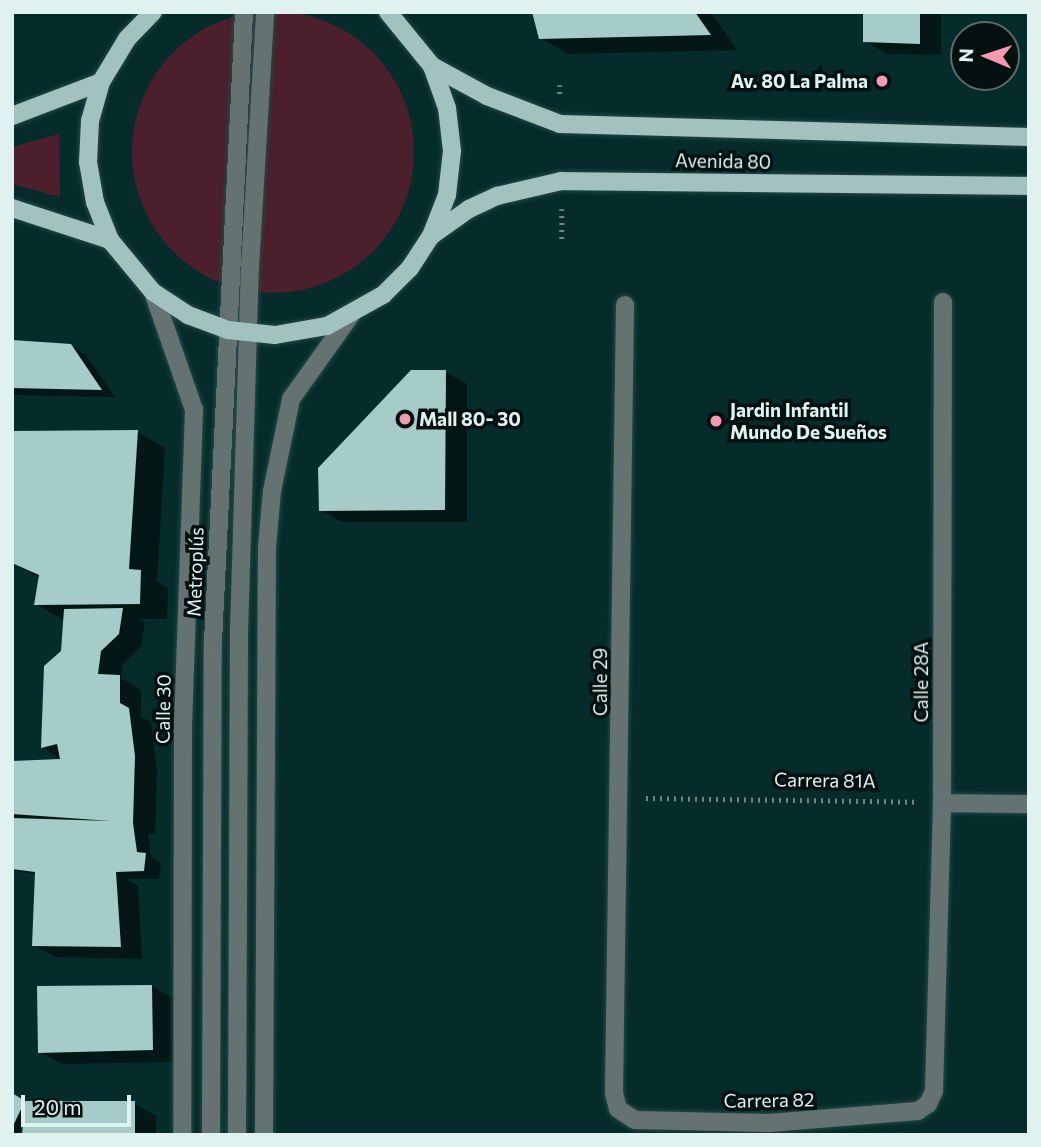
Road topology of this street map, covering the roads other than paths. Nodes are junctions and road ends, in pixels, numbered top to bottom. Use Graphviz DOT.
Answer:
graph roads {
  1 [pos="153,12"];
  2 [pos="244,12"];
  3 [pos="265,12"];
  4 [pos="388,12"];
  5 [pos="432,66"];
  6 [pos="101,82"];
  7 [pos="12,116"];
  8 [pos="1029,137"];
  9 [pos="1029,186"];
  10 [pos="12,208"];
  11 [pos="431,236"];
  12 [pos="110,240"];
  13 [pos="153,292"];
  14 [pos="943,302"];
  15 [pos="625,306"];
  16 [pos="351,315"];
  17 [pos="228,330"];
  18 [pos="249,334"];
  19 [pos="942,803"];
  20 [pos="1029,804"];
  21 [pos="612,1059"];
  22 [pos="938,1063"];
  23 [pos="769,1129"];
  24 [pos="182,1135"];
  25 [pos="211,1135"];
  26 [pos="237,1135"];
  27 [pos="264,1135"];
  1 -- 6 [label="main road"];
  2 -- 17 [label="street, Metroplús"];
  3 -- 18 [label="street"];
  4 -- 5 [label="main road"];
  5 -- 8 [label="main road, Avenida 80"];
  5 -- 11 [label="main road"];
  6 -- 7 [label="main road"];
  6 -- 12 [label="main road"];
  9 -- 11 [label="main road, Avenida 80"];
  10 -- 12 [label="main road"];
  11 -- 16 [label="main road"];
  12 -- 13 [label="main road"];
  13 -- 17 [label="main road"];
  13 -- 24 [label="street, Calle 30"];
  14 -- 19 [label="street, Calle 28A"];
  15 -- 21 [label="street, Calle 29"];
  16 -- 18 [label="main road"];
  16 -- 27 [label="street"];
  17 -- 18 [label="main road"];
  17 -- 25 [label="street, Metroplús"];
  18 -- 26 [label="street"];
  19 -- 20 [label="street"];
  19 -- 22 [label="street, Calle 28A"];
  21 -- 23 [label="street, Carrera 82"];
  22 -- 23 [label="street, Carrera 82"];
}
